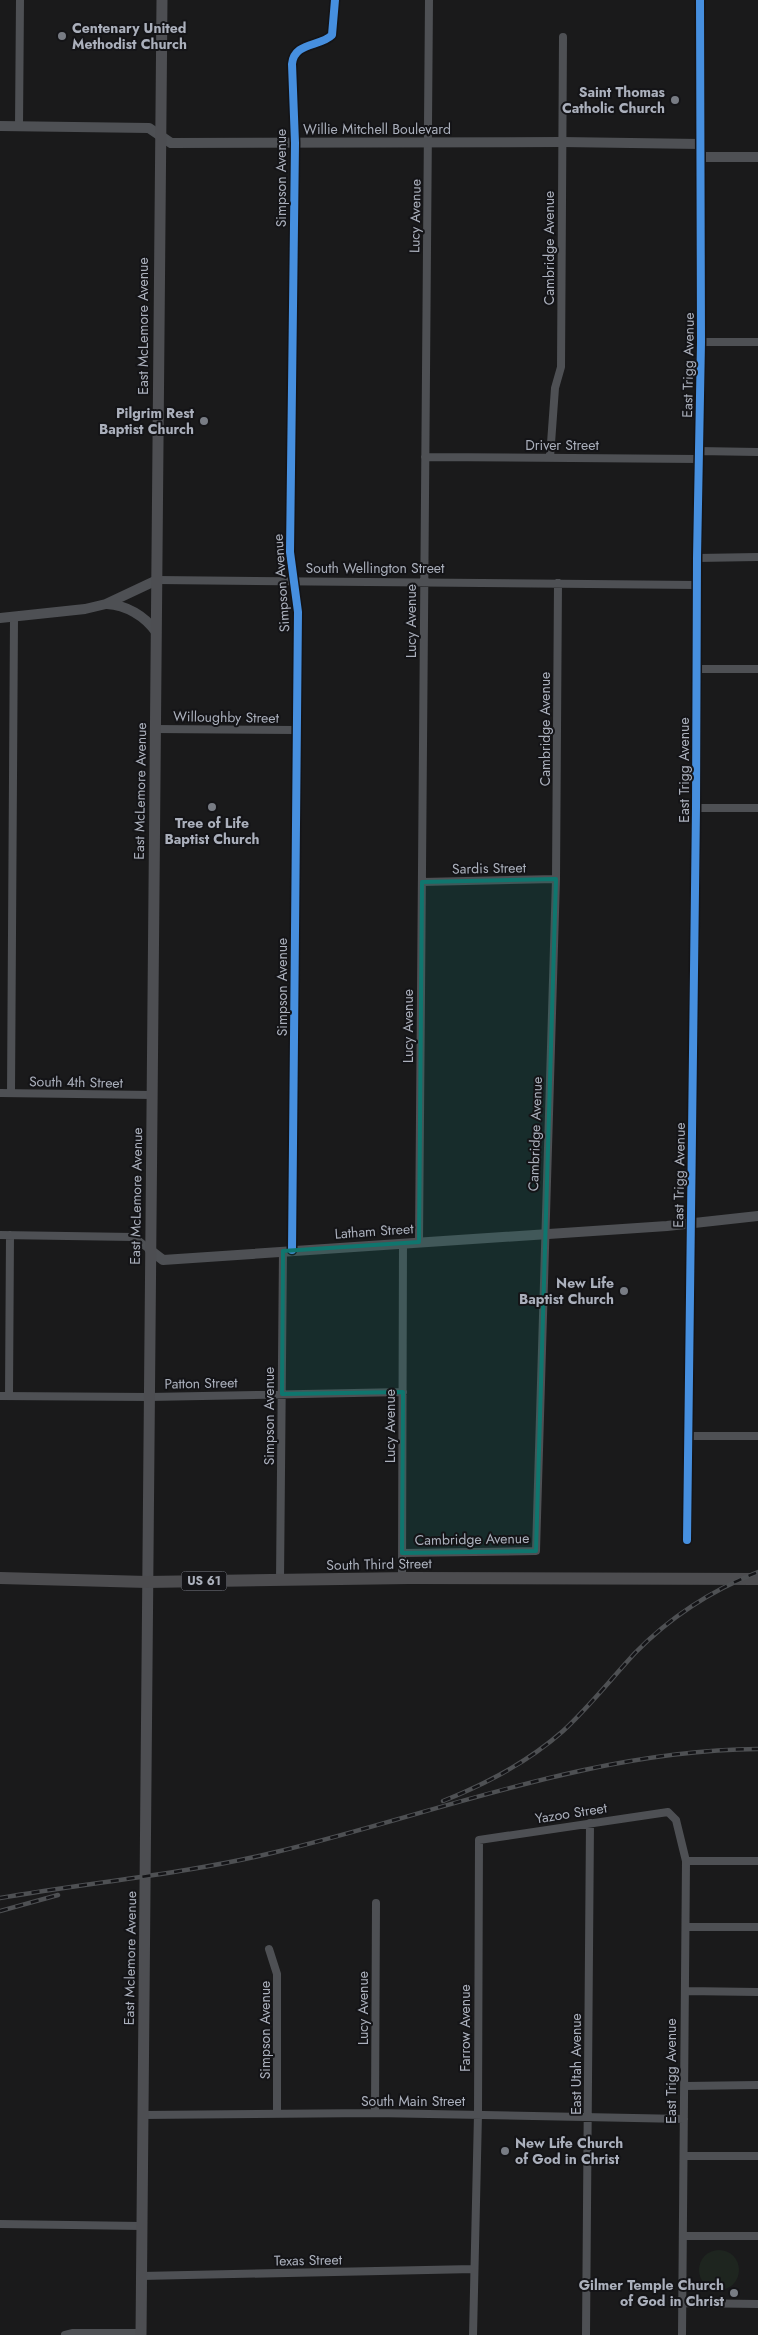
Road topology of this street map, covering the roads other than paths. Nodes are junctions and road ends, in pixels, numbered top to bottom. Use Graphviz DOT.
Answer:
graph roads {
  1 [pos="20,0"];
  2 [pos="162,0"];
  3 [pos="335,0"];
  4 [pos="429,0"];
  5 [pos="700,0"];
  6 [pos="564,37"];
  7 [pos="0,126"];
  8 [pos="19,126"];
  9 [pos="159,135"];
  10 [pos="562,142"];
  11 [pos="295,143"];
  12 [pos="428,143"];
  13 [pos="700,144"];
  14 [pos="700,157"];
  15 [pos="758,157"];
  16 [pos="701,342"];
  17 [pos="758,342"];
  18 [pos="758,452"];
  19 [pos="698,455"];
  20 [pos="425,457"];
  21 [pos="550,457"];
  22 [pos="758,557"];
  23 [pos="697,558"];
  24 [pos="157,580"];
  25 [pos="293,582"];
  26 [pos="424,582"];
  27 [pos="558,584"];
  28 [pos="697,585"];
  29 [pos="106,604"];
  30 [pos="0,618"];
  31 [pos="14,618"];
  32 [pos="156,632"];
  33 [pos="697,669"];
  34 [pos="758,669"];
  35 [pos="155,728"];
  36 [pos="296,730"];
  37 [pos="696,808"];
  38 [pos="758,808"];
  39 [pos="556,879"];
  40 [pos="422,882"];
  41 [pos="0,1093"];
  42 [pos="11,1093"];
  43 [pos="152,1095"];
  44 [pos="758,1216"];
  45 [pos="691,1224"];
  46 [pos="544,1234"];
  47 [pos="0,1235"];
  48 [pos="10,1235"];
  49 [pos="419,1242"];
  50 [pos="403,1243"];
  51 [pos="150,1250"];
  52 [pos="287,1250"];
  53 [pos="403,1392"];
  54 [pos="282,1394"];
  55 [pos="0,1396"];
  56 [pos="9,1396"];
  57 [pos="149,1397"];
  58 [pos="689,1436"];
  59 [pos="758,1436"];
  60 [pos="687,1540"];
  61 [pos="402,1552"];
  62 [pos="0,1578"];
  63 [pos="405,1578"];
  64 [pos="758,1579"];
  65 [pos="280,1580"];
  66 [pos="147,1582"];
  67 [pos="668,1812"];
  68 [pos="590,1822"];
  69 [pos="479,1840"];
  70 [pos="686,1861"];
  71 [pos="758,1861"];
  72 [pos="376,1903"];
  73 [pos="686,1926"];
  74 [pos="758,1927"];
  75 [pos="269,1949"];
  76 [pos="685,1991"];
  77 [pos="758,1992"];
  78 [pos="758,2085"];
  79 [pos="684,2086"];
  80 [pos="277,2113"];
  81 [pos="375,2113"];
  82 [pos="142,2114"];
  83 [pos="478,2114"];
  84 [pos="588,2118"];
  85 [pos="684,2119"];
  86 [pos="684,2156"];
  87 [pos="758,2156"];
  88 [pos="0,2224"];
  89 [pos="142,2226"];
  90 [pos="683,2236"];
  91 [pos="758,2236"];
  92 [pos="474,2269"];
  93 [pos="141,2276"];
  94 [pos="683,2303"];
  95 [pos="758,2304"];
  96 [pos="141,2334"];
  97 [pos="65,2335"];
  98 [pos="473,2335"];
  99 [pos="586,2335"];
  100 [pos="682,2335"];
  1 -- 8 [label="street"];
  2 -- 9 [label="main road, East McLemore Avenue"];
  3 -- 11 [label="street, Simpson Avenue"];
  4 -- 12 [label="street, Lucy Avenue"];
  5 -- 13 [label="street, East Trigg Avenue"];
  6 -- 10 [label="street, Cambridge Avenue"];
  7 -- 8 [label="street, Willie Mitchell Boulevard"];
  8 -- 9 [label="street, Willie Mitchell Boulevard"];
  9 -- 11 [label="street, Willie Mitchell Boulevard"];
  9 -- 24 [label="main road, East McLemore Avenue"];
  10 -- 12 [label="street, Willie Mitchell Boulevard"];
  10 -- 13 [label="street, Willie Mitchell Boulevard"];
  10 -- 21 [label="street, Cambridge Avenue"];
  11 -- 12 [label="street, Willie Mitchell Boulevard"];
  11 -- 25 [label="street, Simpson Avenue"];
  12 -- 20 [label="street, Lucy Avenue"];
  13 -- 14 [label="street, East Trigg Avenue"];
  14 -- 15 [label="street"];
  14 -- 16 [label="street, East Trigg Avenue"];
  16 -- 17 [label="street"];
  16 -- 19 [label="street, East Trigg Avenue"];
  18 -- 19 [label="street, Driver Street"];
  19 -- 21 [label="street, Driver Street"];
  19 -- 23 [label="street, East Trigg Avenue"];
  20 -- 21 [label="street, Driver Street"];
  20 -- 26 [label="street, Lucy Avenue"];
  22 -- 23 [label="street"];
  23 -- 28 [label="street, East Trigg Avenue"];
  24 -- 25 [label="street, South Wellington Street"];
  24 -- 29 [label="street, South Wellington Street"];
  24 -- 32 [label="main road, East McLemore Avenue"];
  25 -- 26 [label="street, South Wellington Street"];
  25 -- 36 [label="street, Simpson Avenue"];
  26 -- 27 [label="street, South Wellington Street"];
  26 -- 40 [label="street, Lucy Avenue"];
  27 -- 28 [label="street, South Wellington Street"];
  27 -- 39 [label="street, Cambridge Avenue"];
  28 -- 33 [label="street, East Trigg Avenue"];
  29 -- 31 [label="street, South Wellington Street"];
  29 -- 32 [label="street"];
  30 -- 31 [label="street, South Wellington Street"];
  31 -- 42 [label="street"];
  32 -- 35 [label="main road, East McLemore Avenue"];
  33 -- 34 [label="street"];
  33 -- 37 [label="street, East Trigg Avenue"];
  35 -- 36 [label="street, Willoughby Street"];
  35 -- 43 [label="main road, East McLemore Avenue"];
  36 -- 52 [label="street, Simpson Avenue"];
  37 -- 38 [label="street"];
  37 -- 45 [label="street, East Trigg Avenue"];
  39 -- 40 [label="street, Sardis Street"];
  39 -- 46 [label="street, Cambridge Avenue"];
  40 -- 49 [label="street, Lucy Avenue"];
  41 -- 42 [label="street, South 4th Street"];
  42 -- 43 [label="street, South 4th Street"];
  43 -- 51 [label="main road, East McLemore Avenue"];
  44 -- 45 [label="street, Latham Street"];
  45 -- 46 [label="street, Latham Street"];
  45 -- 58 [label="street, East Trigg Avenue"];
  46 -- 49 [label="street, Latham Street"];
  46 -- 61 [label="street, Cambridge Avenue"];
  47 -- 48 [label="street, Latham Street"];
  48 -- 51 [label="street, Latham Street"];
  48 -- 56 [label="street"];
  49 -- 50 [label="street, Latham Street"];
  50 -- 52 [label="street, Latham Street"];
  50 -- 53 [label="street, Lucy Avenue"];
  51 -- 52 [label="street, Latham Street"];
  51 -- 57 [label="main road, East McLemore Avenue"];
  52 -- 54 [label="street, Simpson Avenue"];
  53 -- 54 [label="street, Patton Street"];
  53 -- 61 [label="street, Lucy Avenue"];
  54 -- 57 [label="street, Patton Street"];
  54 -- 65 [label="street, Simpson Avenue"];
  55 -- 56 [label="street, Patton Street"];
  56 -- 57 [label="street, Patton Street"];
  57 -- 66 [label="main road, East McLemore Avenue"];
  58 -- 59 [label="street"];
  58 -- 60 [label="street, East Trigg Avenue"];
  61 -- 63 [label="street, Lucy Avenue"];
  62 -- 66 [label="main road, South Third Street / US 61"];
  63 -- 64 [label="main road, South Third Street / US 61"];
  63 -- 65 [label="main road, South Third Street / US 61"];
  65 -- 66 [label="main road, South Third Street / US 61"];
  66 -- 82 [label="main road, East Mclemore Avenue"];
  67 -- 68 [label="street, Yazoo Street"];
  67 -- 70 [label="street, East Trigg Avenue"];
  68 -- 69 [label="street, Yazoo Street"];
  68 -- 84 [label="street, East Utah Avenue"];
  69 -- 83 [label="street, Farrow Avenue"];
  70 -- 71 [label="street"];
  70 -- 73 [label="street, East Trigg Avenue"];
  72 -- 81 [label="street, Lucy Avenue"];
  73 -- 74 [label="street"];
  73 -- 76 [label="street, East Trigg Avenue"];
  75 -- 80 [label="street, Simpson Avenue"];
  76 -- 77 [label="street"];
  76 -- 79 [label="street, East Trigg Avenue"];
  78 -- 79 [label="street"];
  79 -- 85 [label="street, East Trigg Avenue"];
  80 -- 81 [label="street, South Main Street"];
  80 -- 82 [label="street, South Main Street"];
  81 -- 83 [label="street, South Main Street"];
  82 -- 89 [label="main road, East Mclemore Avenue"];
  83 -- 84 [label="street, South Main Street"];
  83 -- 92 [label="street, Farrow Avenue"];
  84 -- 85 [label="street, South Main Street"];
  84 -- 99 [label="street, East Utah Avenue"];
  85 -- 86 [label="street, East Trigg Avenue"];
  86 -- 87 [label="street"];
  86 -- 90 [label="street, East Trigg Avenue"];
  88 -- 89 [label="street"];
  89 -- 93 [label="main road, East Mclemore Avenue"];
  90 -- 91 [label="street"];
  90 -- 94 [label="street, East Trigg Avenue"];
  92 -- 93 [label="street, Texas Street"];
  92 -- 98 [label="street, Farrow Avenue"];
  93 -- 96 [label="main road, East Mclemore Avenue"];
  94 -- 95 [label="street"];
  94 -- 100 [label="street, East Trigg Avenue"];
  96 -- 97 [label="street"];
}
